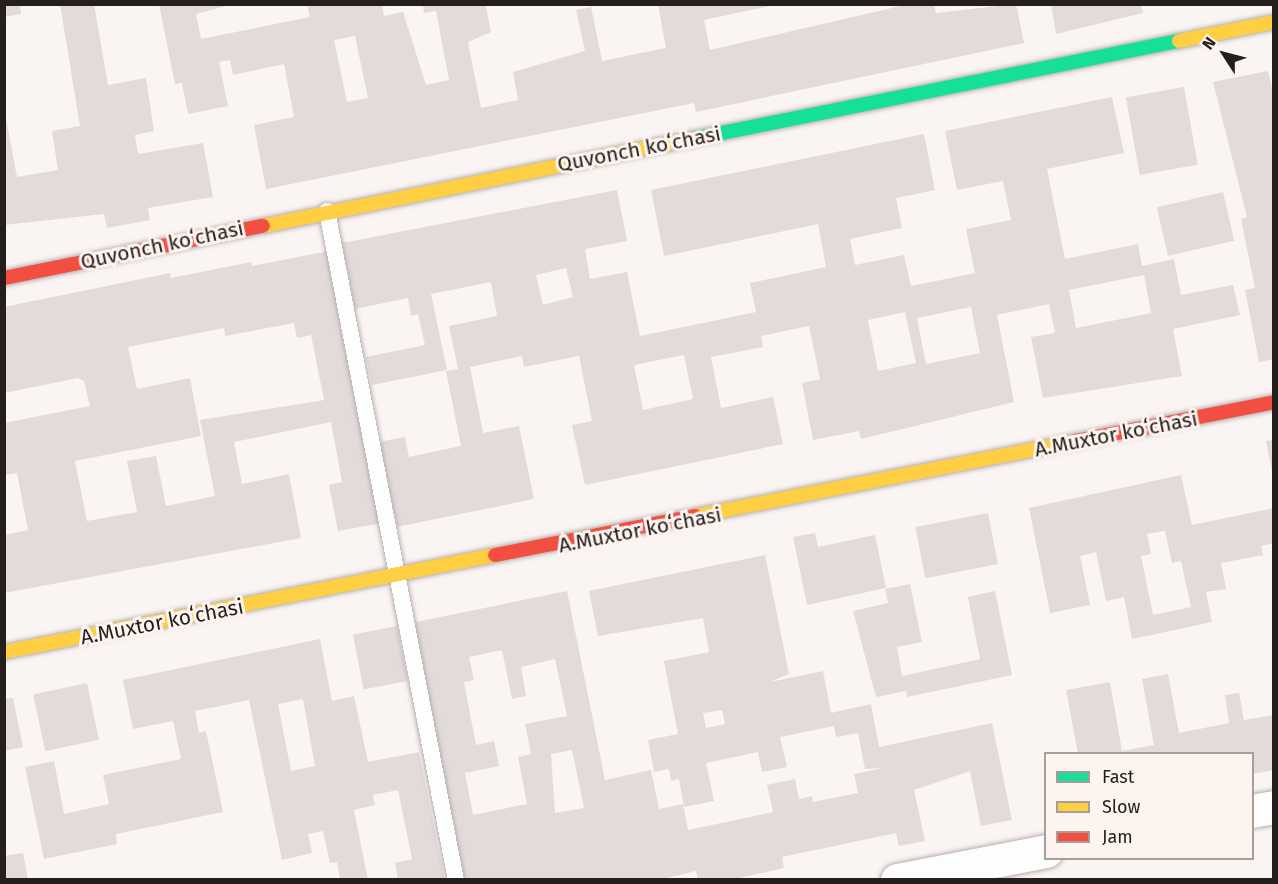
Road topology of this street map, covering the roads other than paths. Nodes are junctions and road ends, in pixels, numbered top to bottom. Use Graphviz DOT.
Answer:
graph roads {
  1 [pos="1274,22"];
  2 [pos="327,211"];
  3 [pos="4,278"];
  4 [pos="1274,402"];
  5 [pos="396,579"];
  6 [pos="4,652"];
  7 [pos="1274,807"];
  8 [pos="1254,811"];
  9 [pos="1044,851"];
  10 [pos="456,879"];
  11 [pos="897,879"];
  1 -- 2 [label="street, Quvonch koʻchasi"];
  2 -- 3 [label="street, Quvonch koʻchasi"];
  2 -- 5 [label="lane"];
  4 -- 5 [label="street, A.Muxtor koʻchasi"];
  5 -- 6 [label="street, A.Muxtor koʻchasi"];
  5 -- 10 [label="lane"];
  7 -- 8 [label="street"];
  9 -- 11 [label="street"];
}
